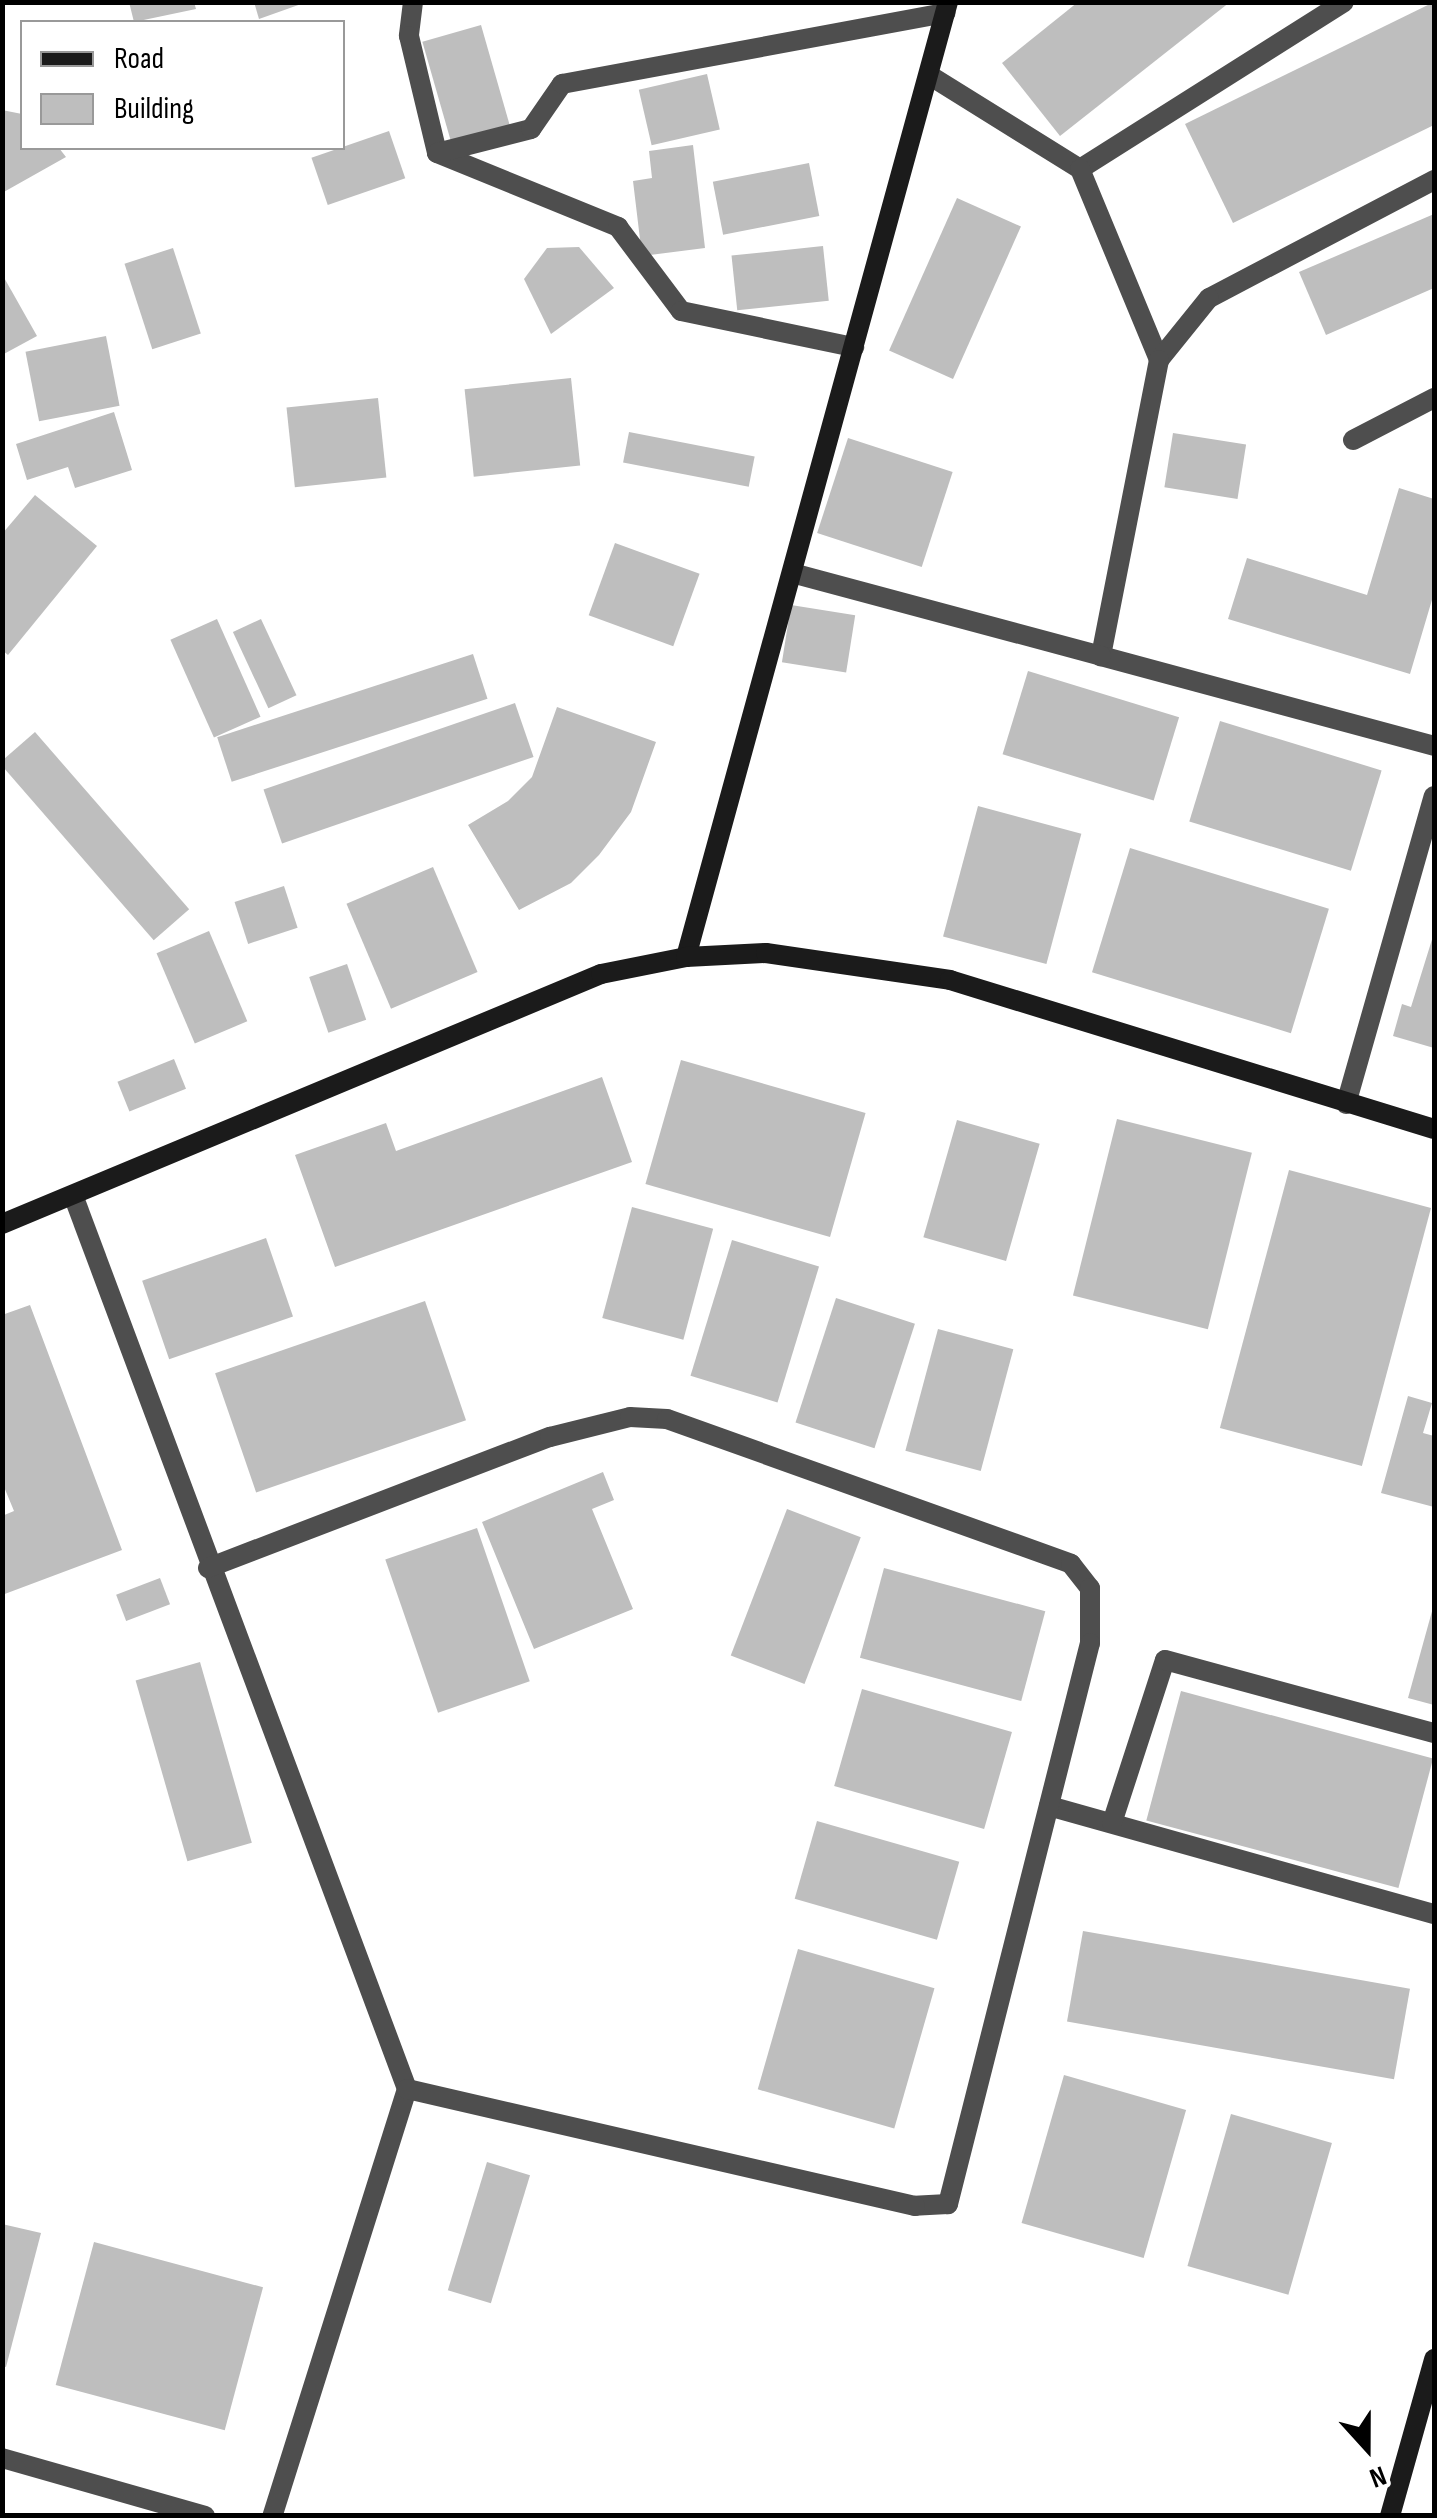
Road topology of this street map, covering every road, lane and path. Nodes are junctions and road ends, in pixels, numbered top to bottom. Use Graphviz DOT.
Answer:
graph roads {
  1 [pos="413,2"];
  2 [pos="1344,2"];
  3 [pos="947,8"];
  4 [pos="929,75"];
  5 [pos="437,152"];
  6 [pos="1080,169"];
  7 [pos="1434,180"];
  8 [pos="854,348"];
  9 [pos="1159,360"];
  10 [pos="1434,398"];
  11 [pos="1354,440"];
  12 [pos="792,573"];
  13 [pos="1102,656"];
  14 [pos="1434,746"];
  15 [pos="1434,796"];
  16 [pos="686,957"];
  17 [pos="1346,1104"];
  18 [pos="1434,1129"];
  19 [pos="73,1194"];
  20 [pos="2,1224"];
  21 [pos="208,1568"];
  22 [pos="1434,1733"];
  23 [pos="1050,1806"];
  24 [pos="1112,1823"];
  25 [pos="1434,1914"];
  26 [pos="407,2089"];
  27 [pos="1434,2359"];
  28 [pos="1430,2393"];
  29 [pos="2,2458"];
  30 [pos="205,2516"];
  31 [pos="272,2516"];
  32 [pos="1390,2516"];
  1 -- 5 [label="street"];
  2 -- 6 [label="street"];
  3 -- 4 [label="street"];
  3 -- 5 [label="street"];
  4 -- 6 [label="street"];
  4 -- 8 [label="street"];
  5 -- 8 [label="street"];
  6 -- 9 [label="street"];
  7 -- 9 [label="street"];
  8 -- 12 [label="street"];
  9 -- 13 [label="street"];
  10 -- 11 [label="street"];
  12 -- 13 [label="street"];
  12 -- 16 [label="street"];
  13 -- 14 [label="street"];
  15 -- 17 [label="street"];
  16 -- 17 [label="street"];
  16 -- 19 [label="street"];
  17 -- 18 [label="street"];
  19 -- 20 [label="street"];
  19 -- 21 [label="street"];
  21 -- 23 [label="street"];
  21 -- 26 [label="street"];
  22 -- 24 [label="street"];
  23 -- 24 [label="street"];
  23 -- 26 [label="street"];
  24 -- 25 [label="street"];
  26 -- 31 [label="street"];
  27 -- 28 [label="street"];
  28 -- 32 [label="street"];
  29 -- 30 [label="street"];
}
